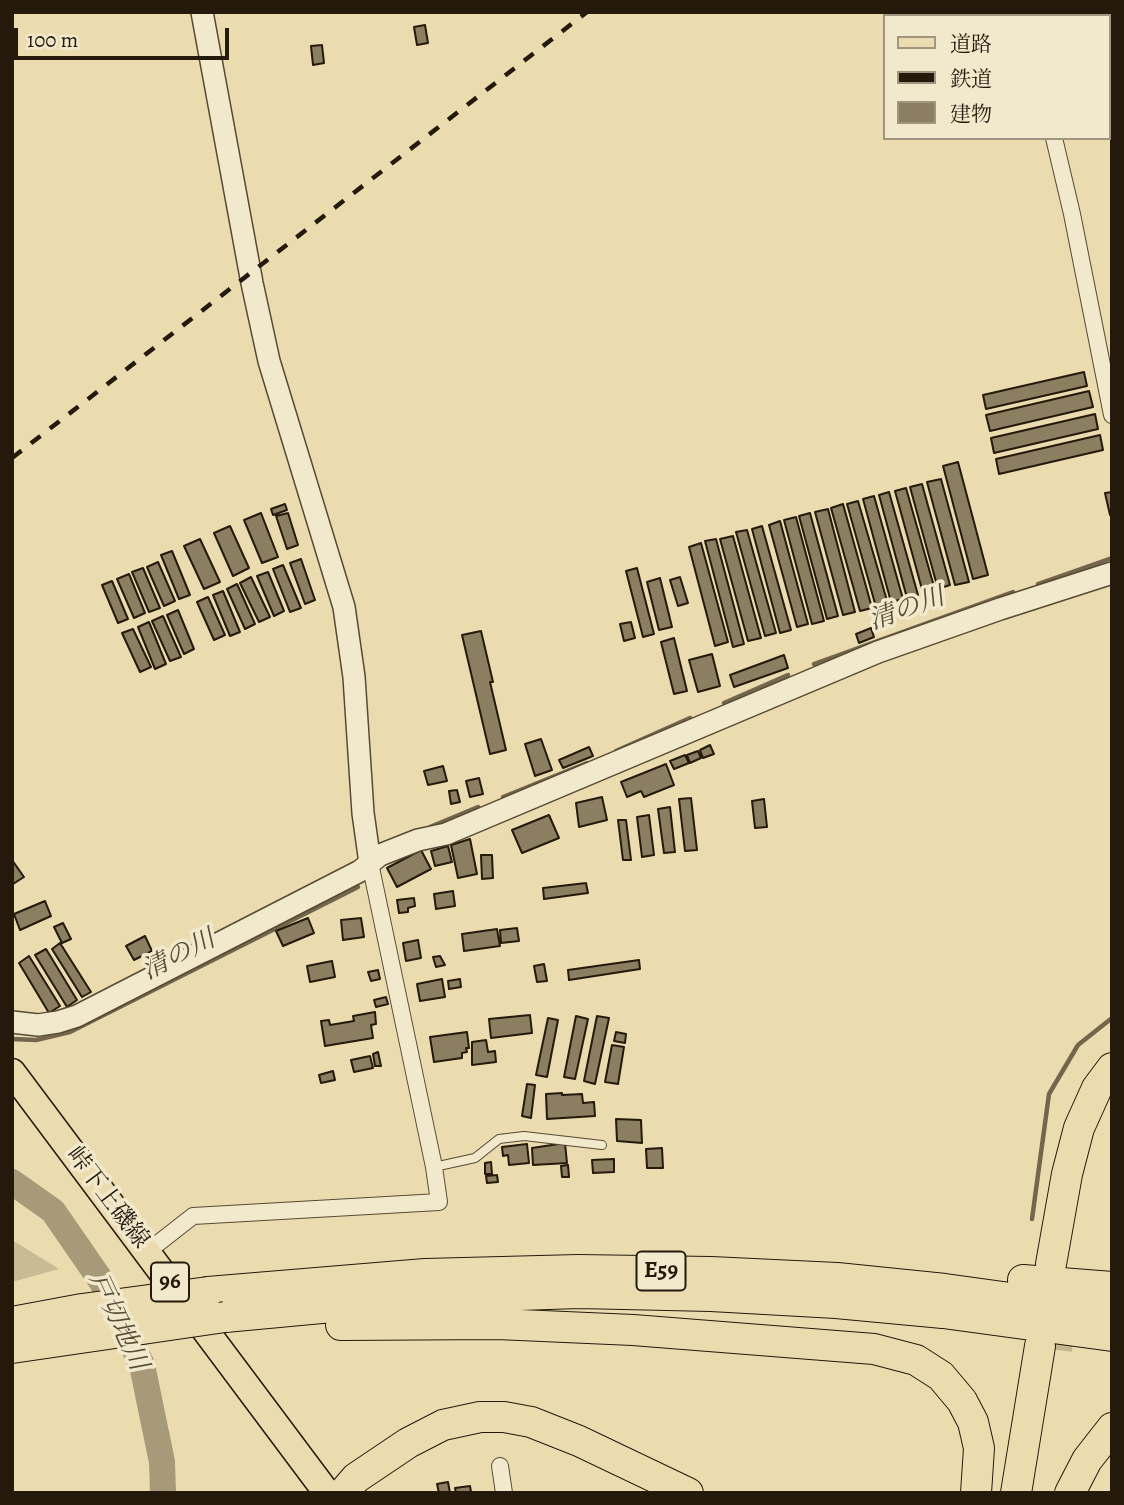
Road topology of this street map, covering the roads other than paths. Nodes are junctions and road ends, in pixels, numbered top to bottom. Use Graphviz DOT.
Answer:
graph roads {
  1 [pos="202,12"];
  2 [pos="1054,140"];
  3 [pos="1112,415"];
  4 [pos="1112,573"];
  5 [pos="370,863"];
  6 [pos="12,1022"];
  7 [pos="1112,1068"];
  8 [pos="12,1072"];
  9 [pos="1112,1096"];
  10 [pos="602,1145"];
  11 [pos="434,1167"];
  12 [pos="148,1252"];
  13 [pos="711,1272"];
  14 [pos="1112,1287"];
  15 [pos="1112,1312"];
  16 [pos="12,1322"];
  17 [pos="230,1323"];
  18 [pos="1112,1336"];
  19 [pos="12,1348"];
  20 [pos="1112,1428"];
  21 [pos="500,1466"];
  22 [pos="327,1493"];
  23 [pos="343,1493"];
  24 [pos="362,1493"];
  25 [pos="504,1493"];
  26 [pos="656,1493"];
  27 [pos="688,1493"];
  28 [pos="976,1493"];
  29 [pos="1016,1493"];
  30 [pos="1034,1493"];
  31 [pos="1070,1493"];
  1 -- 5 [label="street"];
  2 -- 3 [label="street"];
  4 -- 5 [label="street"];
  5 -- 6 [label="street"];
  5 -- 11 [label="street"];
  7 -- 9 [label="highway"];
  8 -- 12 [label="main road, 峠下上磯線 / 96"];
  10 -- 11 [label="lane"];
  11 -- 12 [label="street"];
  12 -- 22 [label="main road, 峠下上磯線 / 96"];
  13 -- 14 [label="highway"];
  13 -- 15 [label="highway, E59"];
  13 -- 16 [label="highway, E59, bridge"];
  17 -- 18 [label="highway, E59"];
  17 -- 19 [label="highway, bridge"];
  17 -- 28 [label="highway"];
  20 -- 31 [label="highway"];
  21 -- 25 [label="street"];
  23 -- 27 [label="highway"];
  24 -- 26 [label="highway"];
  29 -- 30 [label="highway"];
}
